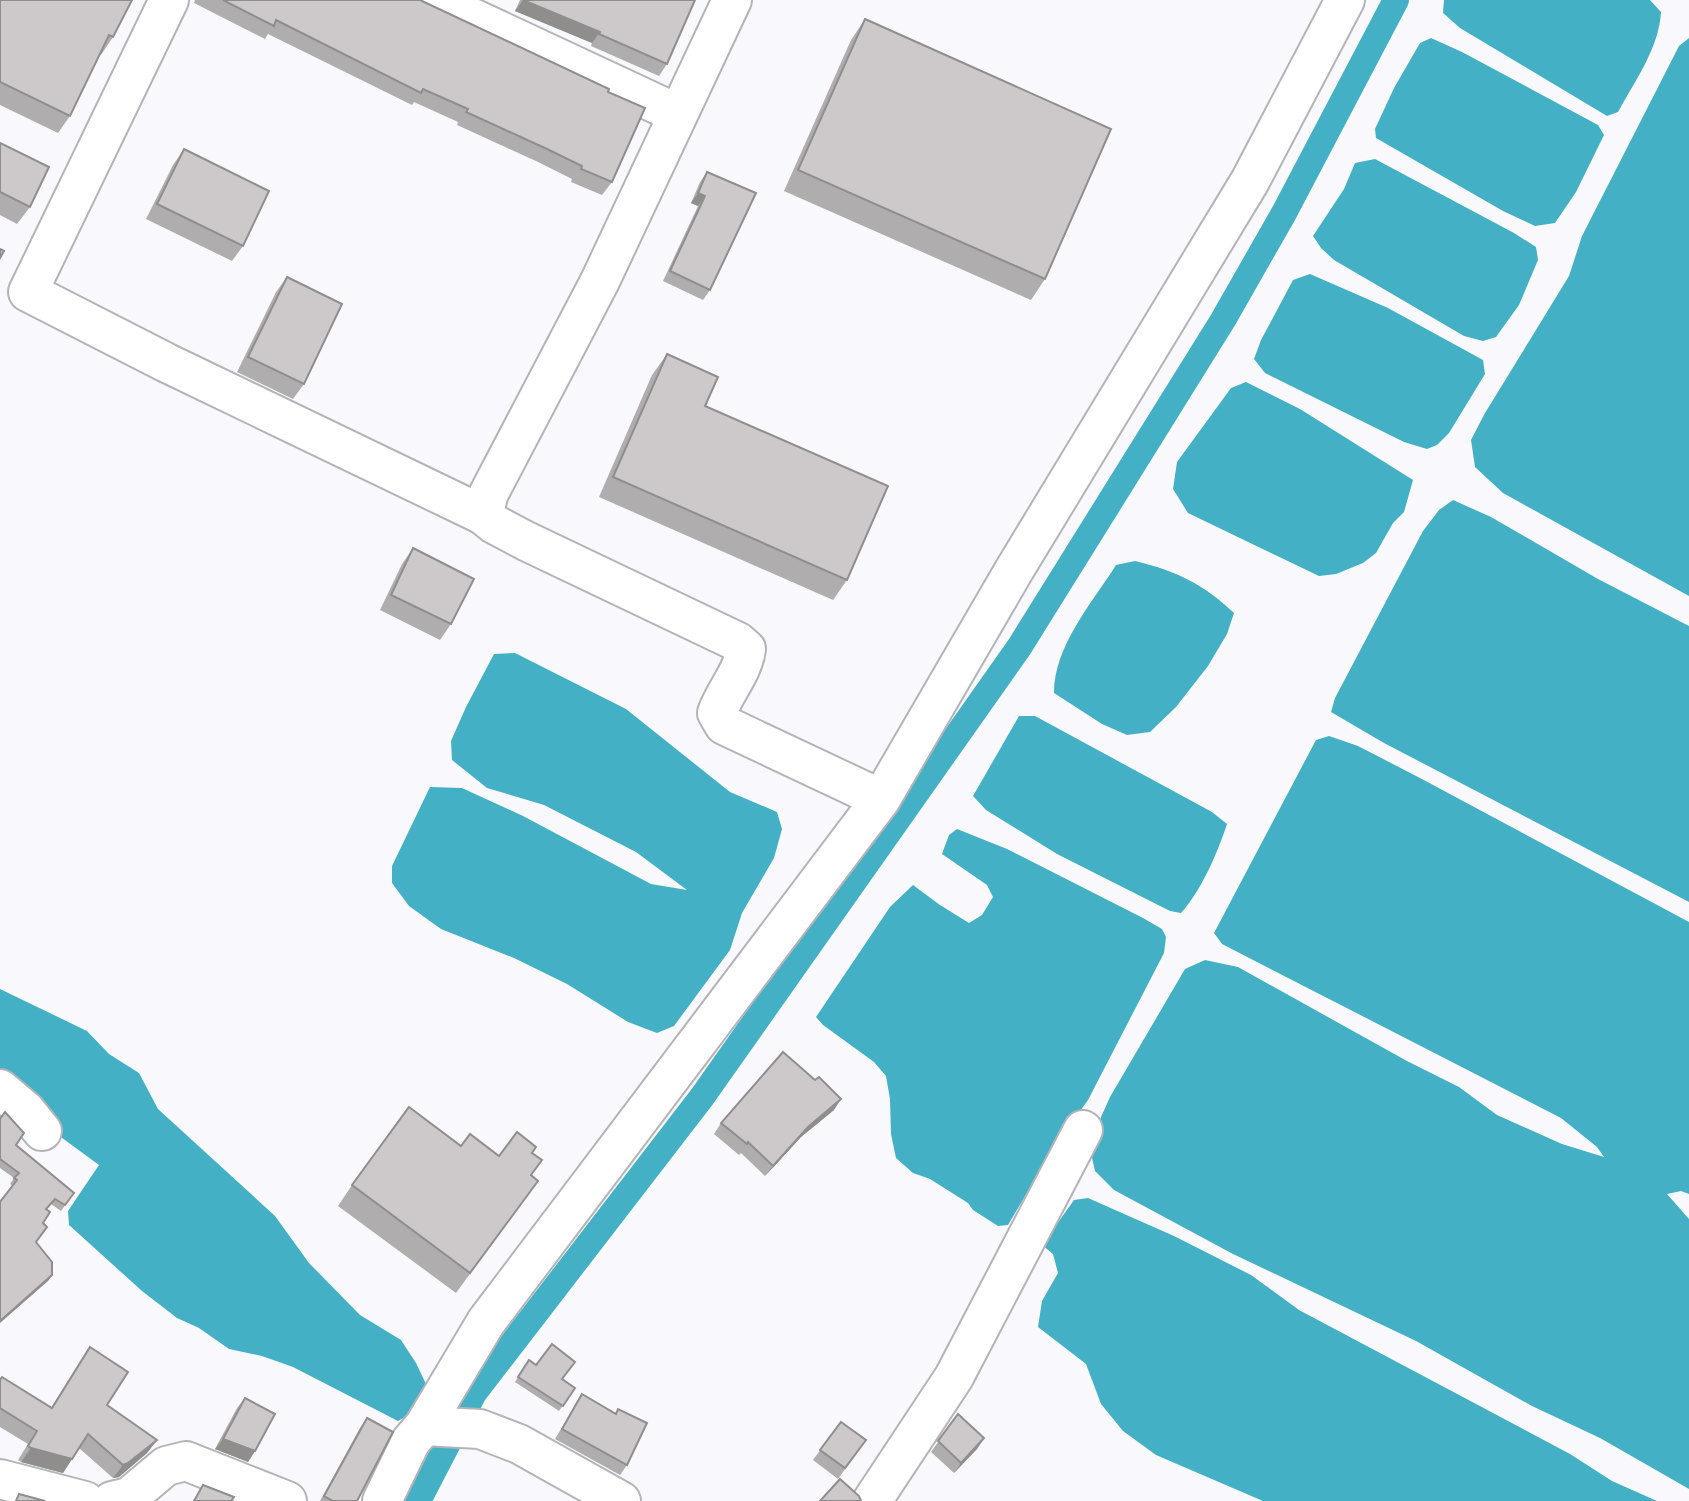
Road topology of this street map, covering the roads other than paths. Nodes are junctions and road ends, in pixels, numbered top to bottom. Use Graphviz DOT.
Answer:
graph roads {
  1 [pos="169,0"];
  2 [pos="434,0"];
  3 [pos="732,0"];
  4 [pos="1345,0"];
  5 [pos="678,114"];
  6 [pos="483,515"];
  7 [pos="881,799"];
  8 [pos="0,1089"];
  9 [pos="1083,1130"];
  10 [pos="42,1131"];
  11 [pos="450,1427"];
  12 [pos="0,1479"];
  13 [pos="74,1499"];
  14 [pos="112,1501"];
  15 [pos="287,1501"];
  16 [pos="382,1501"];
  17 [pos="621,1501"];
  18 [pos="873,1501"];
  1 -- 6 [label="street"];
  2 -- 5 [label="street"];
  3 -- 5 [label="street"];
  4 -- 7 [label="street"];
  5 -- 6 [label="street"];
  6 -- 7 [label="street"];
  7 -- 11 [label="street"];
  8 -- 10 [label="street"];
  9 -- 18 [label="street"];
  11 -- 16 [label="street"];
  11 -- 17 [label="street"];
  12 -- 13 [label="street"];
  14 -- 15 [label="street"];
}
